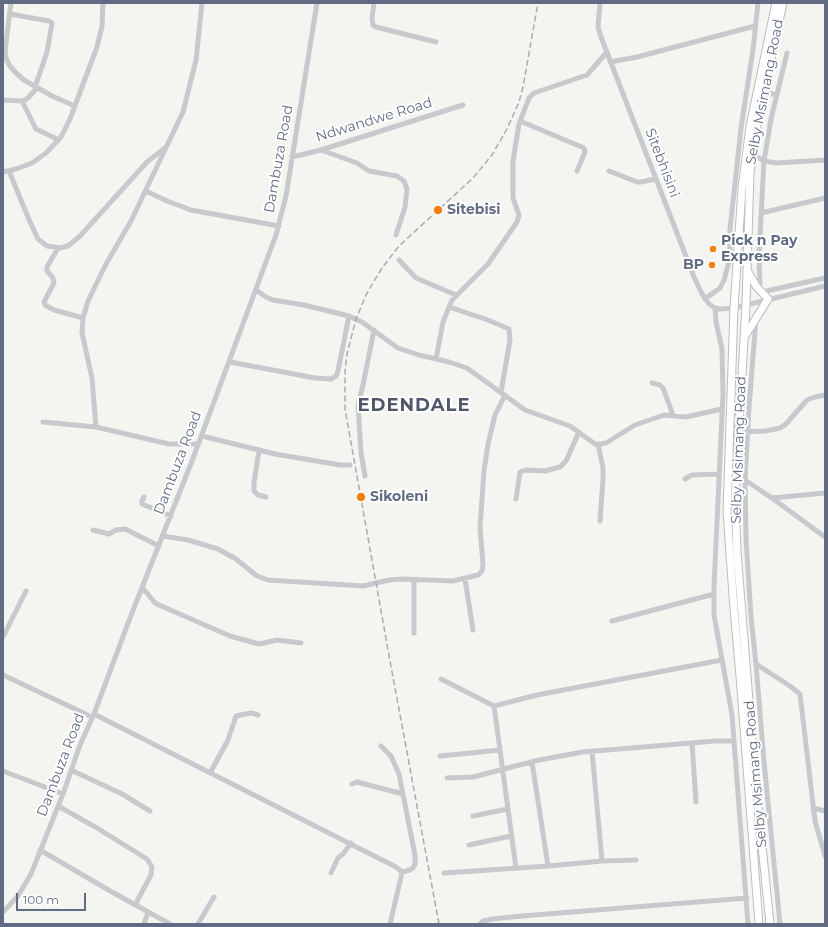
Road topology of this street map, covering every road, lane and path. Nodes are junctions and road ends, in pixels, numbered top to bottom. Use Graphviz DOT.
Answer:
graph roads {
  1 [pos="11,3"];
  2 [pos="103,3"];
  3 [pos="202,3"];
  4 [pos="317,3"];
  5 [pos="374,3"];
  6 [pos="600,3"];
  7 [pos="758,3"];
  8 [pos="776,3"];
  9 [pos="783,3"];
  10 [pos="10,14"];
  11 [pos="755,26"];
  12 [pos="436,42"];
  13 [pos="607,52"];
  14 [pos="787,53"];
  15 [pos="4,58"];
  16 [pos="610,62"];
  17 [pos="36,88"];
  18 [pos="764,92"];
  19 [pos="777,95"];
  20 [pos="3,100"];
  21 [pos="22,101"];
  22 [pos="463,105"];
  23 [pos="75,106"];
  24 [pos="520,121"];
  25 [pos="59,140"];
  26 [pos="165,147"];
  27 [pos="321,150"];
  28 [pos="752,154"];
  29 [pos="292,157"];
  30 [pos="825,160"];
  31 [pos="764,161"];
  32 [pos="6,171"];
  33 [pos="577,171"];
  34 [pos="609,171"];
  35 [pos="655,179"];
  36 [pos="146,191"];
  37 [pos="825,198"];
  38 [pos="761,213"];
  39 [pos="279,226"];
  40 [pos="396,235"];
  41 [pos="58,248"];
  42 [pos="730,258"];
  43 [pos="399,260"];
  44 [pos="737,261"];
  45 [pos="747,270"];
  46 [pos="825,278"];
  47 [pos="825,286"];
  48 [pos="256,290"];
  49 [pos="761,291"];
  50 [pos="456,295"];
  51 [pos="705,299"];
  52 [pos="768,299"];
  53 [pos="746,305"];
  54 [pos="449,307"];
  55 [pos="716,308"];
  56 [pos="734,308"];
  57 [pos="349,316"];
  58 [pos="756,317"];
  59 [pos="83,318"];
  60 [pos="374,330"];
  61 [pos="744,337"];
  62 [pos="436,359"];
  63 [pos="230,362"];
  64 [pos="652,383"];
  65 [pos="503,394"];
  66 [pos="825,395"];
  67 [pos="722,409"];
  68 [pos="672,415"];
  69 [pos="43,422"];
  70 [pos="96,427"];
  71 [pos="748,431"];
  72 [pos="579,432"];
  73 [pos="738,432"];
  74 [pos="202,436"];
  75 [pos="198,444"];
  76 [pos="598,444"];
  77 [pos="259,451"];
  78 [pos="350,465"];
  79 [pos="719,474"];
  80 [pos="365,476"];
  81 [pos="685,479"];
  82 [pos="745,480"];
  83 [pos="825,493"];
  84 [pos="144,497"];
  85 [pos="266,497"];
  86 [pos="772,498"];
  87 [pos="516,499"];
  88 [pos="171,516"];
  89 [pos="600,521"];
  90 [pos="93,530"];
  91 [pos="163,536"];
  92 [pos="825,537"];
  93 [pos="159,546"];
  94 [pos="465,578"];
  95 [pos="414,580"];
  96 [pos="142,587"];
  97 [pos="26,591"];
  98 [pos="714,594"];
  99 [pos="612,621"];
  100 [pos="473,630"];
  101 [pos="414,633"];
  102 [pos="3,637"];
  103 [pos="301,643"];
  104 [pos="722,660"];
  105 [pos="756,664"];
  106 [pos="3,676"];
  107 [pos="441,679"];
  108 [pos="494,706"];
  109 [pos="258,715"];
  110 [pos="93,716"];
  111 [pos="734,741"];
  112 [pos="692,743"];
  113 [pos="382,746"];
  114 [pos="500,750"];
  115 [pos="592,751"];
  116 [pos="440,756"];
  117 [pos="532,762"];
  118 [pos="71,770"];
  119 [pos="503,770"];
  120 [pos="3,771"];
  121 [pos="210,773"];
  122 [pos="447,778"];
  123 [pos="352,784"];
  124 [pos="63,794"];
  125 [pos="403,794"];
  126 [pos="696,802"];
  127 [pos="58,806"];
  128 [pos="813,808"];
  129 [pos="508,809"];
  130 [pos="150,811"];
  131 [pos="825,811"];
  132 [pos="473,816"];
  133 [pos="511,836"];
  134 [pos="351,843"];
  135 [pos="469,845"];
  136 [pos="40,850"];
  137 [pos="825,856"];
  138 [pos="602,860"];
  139 [pos="636,860"];
  140 [pos="548,866"];
  141 [pos="516,868"];
  142 [pos="402,872"];
  143 [pos="331,873"];
  144 [pos="444,873"];
  145 [pos="214,897"];
  146 [pos="747,898"];
  147 [pos="135,905"];
  148 [pos="3,912"];
  149 [pos="148,912"];
  150 [pos="144,924"];
  151 [pos="170,924"];
  152 [pos="198,924"];
  153 [pos="390,924"];
  154 [pos="480,924"];
  155 [pos="748,924"];
  156 [pos="759,924"];
  157 [pos="770,924"];
  158 [pos="780,924"];
  1 -- 10 [label="street"];
  2 -- 23 [label="street"];
  3 -- 26 [label="street"];
  4 -- 29 [label="street, Dambuza Road"];
  5 -- 12 [label="street"];
  6 -- 13 [label="street, Sitebhisini"];
  7 -- 11 [label="street"];
  8 -- 44 [label="main road, Selby Msimang Road"];
  9 -- 18 [label="main road, Selby Msimang Road"];
  10 -- 15 [label="street"];
  10 -- 17 [label="street"];
  11 -- 16 [label="street"];
  11 -- 42 [label="street"];
  13 -- 16 [label="street, Sitebhisini"];
  13 -- 24 [label="street"];
  14 -- 19 [label="street"];
  15 -- 17 [label="street"];
  16 -- 35 [label="street, Sitebhisini"];
  17 -- 21 [label="street"];
  17 -- 23 [label="street"];
  18 -- 19 [label="street"];
  18 -- 28 [label="main road, Selby Msimang Road"];
  19 -- 31 [label="street"];
  20 -- 21 [label="street"];
  21 -- 25 [label="street"];
  22 -- 27 [label="street, Ndwandwe Road"];
  23 -- 25 [label="street"];
  24 -- 33 [label="street"];
  24 -- 50 [label="street"];
  25 -- 32 [label="street"];
  26 -- 36 [label="street"];
  26 -- 41 [label="street"];
  27 -- 29 [label="street, Ndwandwe Road"];
  27 -- 40 [label="street"];
  28 -- 31 [label="street"];
  28 -- 45 [label="main road, Selby Msimang Road"];
  29 -- 39 [label="street, Dambuza Road"];
  30 -- 31 [label="street"];
  31 -- 38 [label="street"];
  32 -- 41 [label="street"];
  34 -- 35 [label="street"];
  35 -- 51 [label="street, Sitebhisini"];
  36 -- 39 [label="street"];
  36 -- 59 [label="street"];
  37 -- 38 [label="street"];
  38 -- 49 [label="street"];
  39 -- 48 [label="street, Dambuza Road"];
  41 -- 59 [label="street"];
  42 -- 44 [label="street"];
  42 -- 51 [label="street"];
  43 -- 50 [label="street"];
  44 -- 56 [label="main road, Selby Msimang Road"];
  45 -- 49 [label="main road"];
  45 -- 53 [label="main road, Selby Msimang Road"];
  46 -- 49 [label="street"];
  47 -- 52 [label="street"];
  48 -- 57 [label="street"];
  48 -- 63 [label="street, Dambuza Road"];
  49 -- 52 [label="main road"];
  50 -- 54 [label="street"];
  51 -- 55 [label="street, Sitebhisini"];
  52 -- 53 [label="street"];
  52 -- 58 [label="main road"];
  53 -- 56 [label="street"];
  53 -- 61 [label="main road, Selby Msimang Road"];
  54 -- 62 [label="street"];
  54 -- 65 [label="street"];
  55 -- 56 [label="street"];
  55 -- 67 [label="street"];
  56 -- 156 [label="main road, Selby Msimang Road"];
  57 -- 60 [label="street"];
  57 -- 63 [label="street"];
  58 -- 61 [label="main road"];
  58 -- 71 [label="street"];
  59 -- 70 [label="street"];
  60 -- 62 [label="street"];
  60 -- 80 [label="street"];
  61 -- 73 [label="main road, Selby Msimang Road"];
  62 -- 65 [label="street"];
  63 -- 74 [label="street, Dambuza Road"];
  64 -- 68 [label="street"];
  65 -- 72 [label="street"];
  65 -- 94 [label="street"];
  66 -- 71 [label="street"];
  67 -- 68 [label="street"];
  67 -- 79 [label="street"];
  68 -- 76 [label="street"];
  69 -- 70 [label="street"];
  70 -- 75 [label="street"];
  71 -- 73 [label="street"];
  71 -- 82 [label="street"];
  72 -- 76 [label="street"];
  72 -- 87 [label="street"];
  73 -- 157 [label="main road, Selby Msimang Road"];
  74 -- 75 [label="street, Dambuza Road"];
  74 -- 77 [label="street"];
  75 -- 88 [label="street, Dambuza Road"];
  76 -- 89 [label="street"];
  77 -- 78 [label="street"];
  77 -- 85 [label="street"];
  79 -- 81 [label="street"];
  79 -- 98 [label="street"];
  82 -- 86 [label="street"];
  82 -- 105 [label="street"];
  83 -- 86 [label="street"];
  84 -- 88 [label="street"];
  86 -- 92 [label="street"];
  88 -- 91 [label="street, Dambuza Road"];
  90 -- 93 [label="street"];
  91 -- 93 [label="street, Dambuza Road"];
  91 -- 95 [label="street"];
  93 -- 96 [label="street, Dambuza Road"];
  94 -- 95 [label="street"];
  94 -- 100 [label="street"];
  95 -- 101 [label="street"];
  96 -- 103 [label="street"];
  96 -- 110 [label="street, Dambuza Road"];
  97 -- 102 [label="street"];
  98 -- 99 [label="street"];
  98 -- 104 [label="street"];
  104 -- 108 [label="street"];
  104 -- 111 [label="street"];
  105 -- 128 [label="street"];
  105 -- 158 [label="street"];
  106 -- 110 [label="street"];
  107 -- 108 [label="street"];
  108 -- 114 [label="street"];
  109 -- 121 [label="street"];
  110 -- 118 [label="street, Dambuza Road"];
  110 -- 121 [label="street"];
  111 -- 112 [label="street"];
  111 -- 146 [label="street"];
  112 -- 115 [label="street"];
  112 -- 126 [label="street"];
  113 -- 125 [label="street"];
  114 -- 116 [label="street"];
  114 -- 119 [label="street"];
  115 -- 117 [label="street"];
  115 -- 138 [label="street"];
  117 -- 119 [label="street"];
  117 -- 140 [label="street"];
  118 -- 124 [label="street, Dambuza Road"];
  118 -- 130 [label="street"];
  119 -- 122 [label="street"];
  119 -- 129 [label="street"];
  120 -- 124 [label="street"];
  121 -- 134 [label="street"];
  123 -- 125 [label="street"];
  124 -- 127 [label="street, Dambuza Road"];
  125 -- 142 [label="street"];
  127 -- 136 [label="street, Dambuza Road"];
  127 -- 147 [label="street"];
  128 -- 131 [label="street"];
  128 -- 137 [label="street"];
  129 -- 132 [label="street"];
  129 -- 133 [label="street"];
  133 -- 135 [label="street"];
  133 -- 141 [label="street"];
  134 -- 142 [label="street"];
  134 -- 143 [label="street"];
  136 -- 147 [label="street"];
  136 -- 148 [label="street, Dambuza Road"];
  138 -- 139 [label="street"];
  138 -- 140 [label="street"];
  140 -- 141 [label="street"];
  141 -- 144 [label="street"];
  142 -- 153 [label="street"];
  145 -- 152 [label="street"];
  146 -- 154 [label="street"];
  146 -- 155 [label="street"];
  147 -- 149 [label="street"];
  149 -- 150 [label="street"];
  149 -- 151 [label="street"];
}
